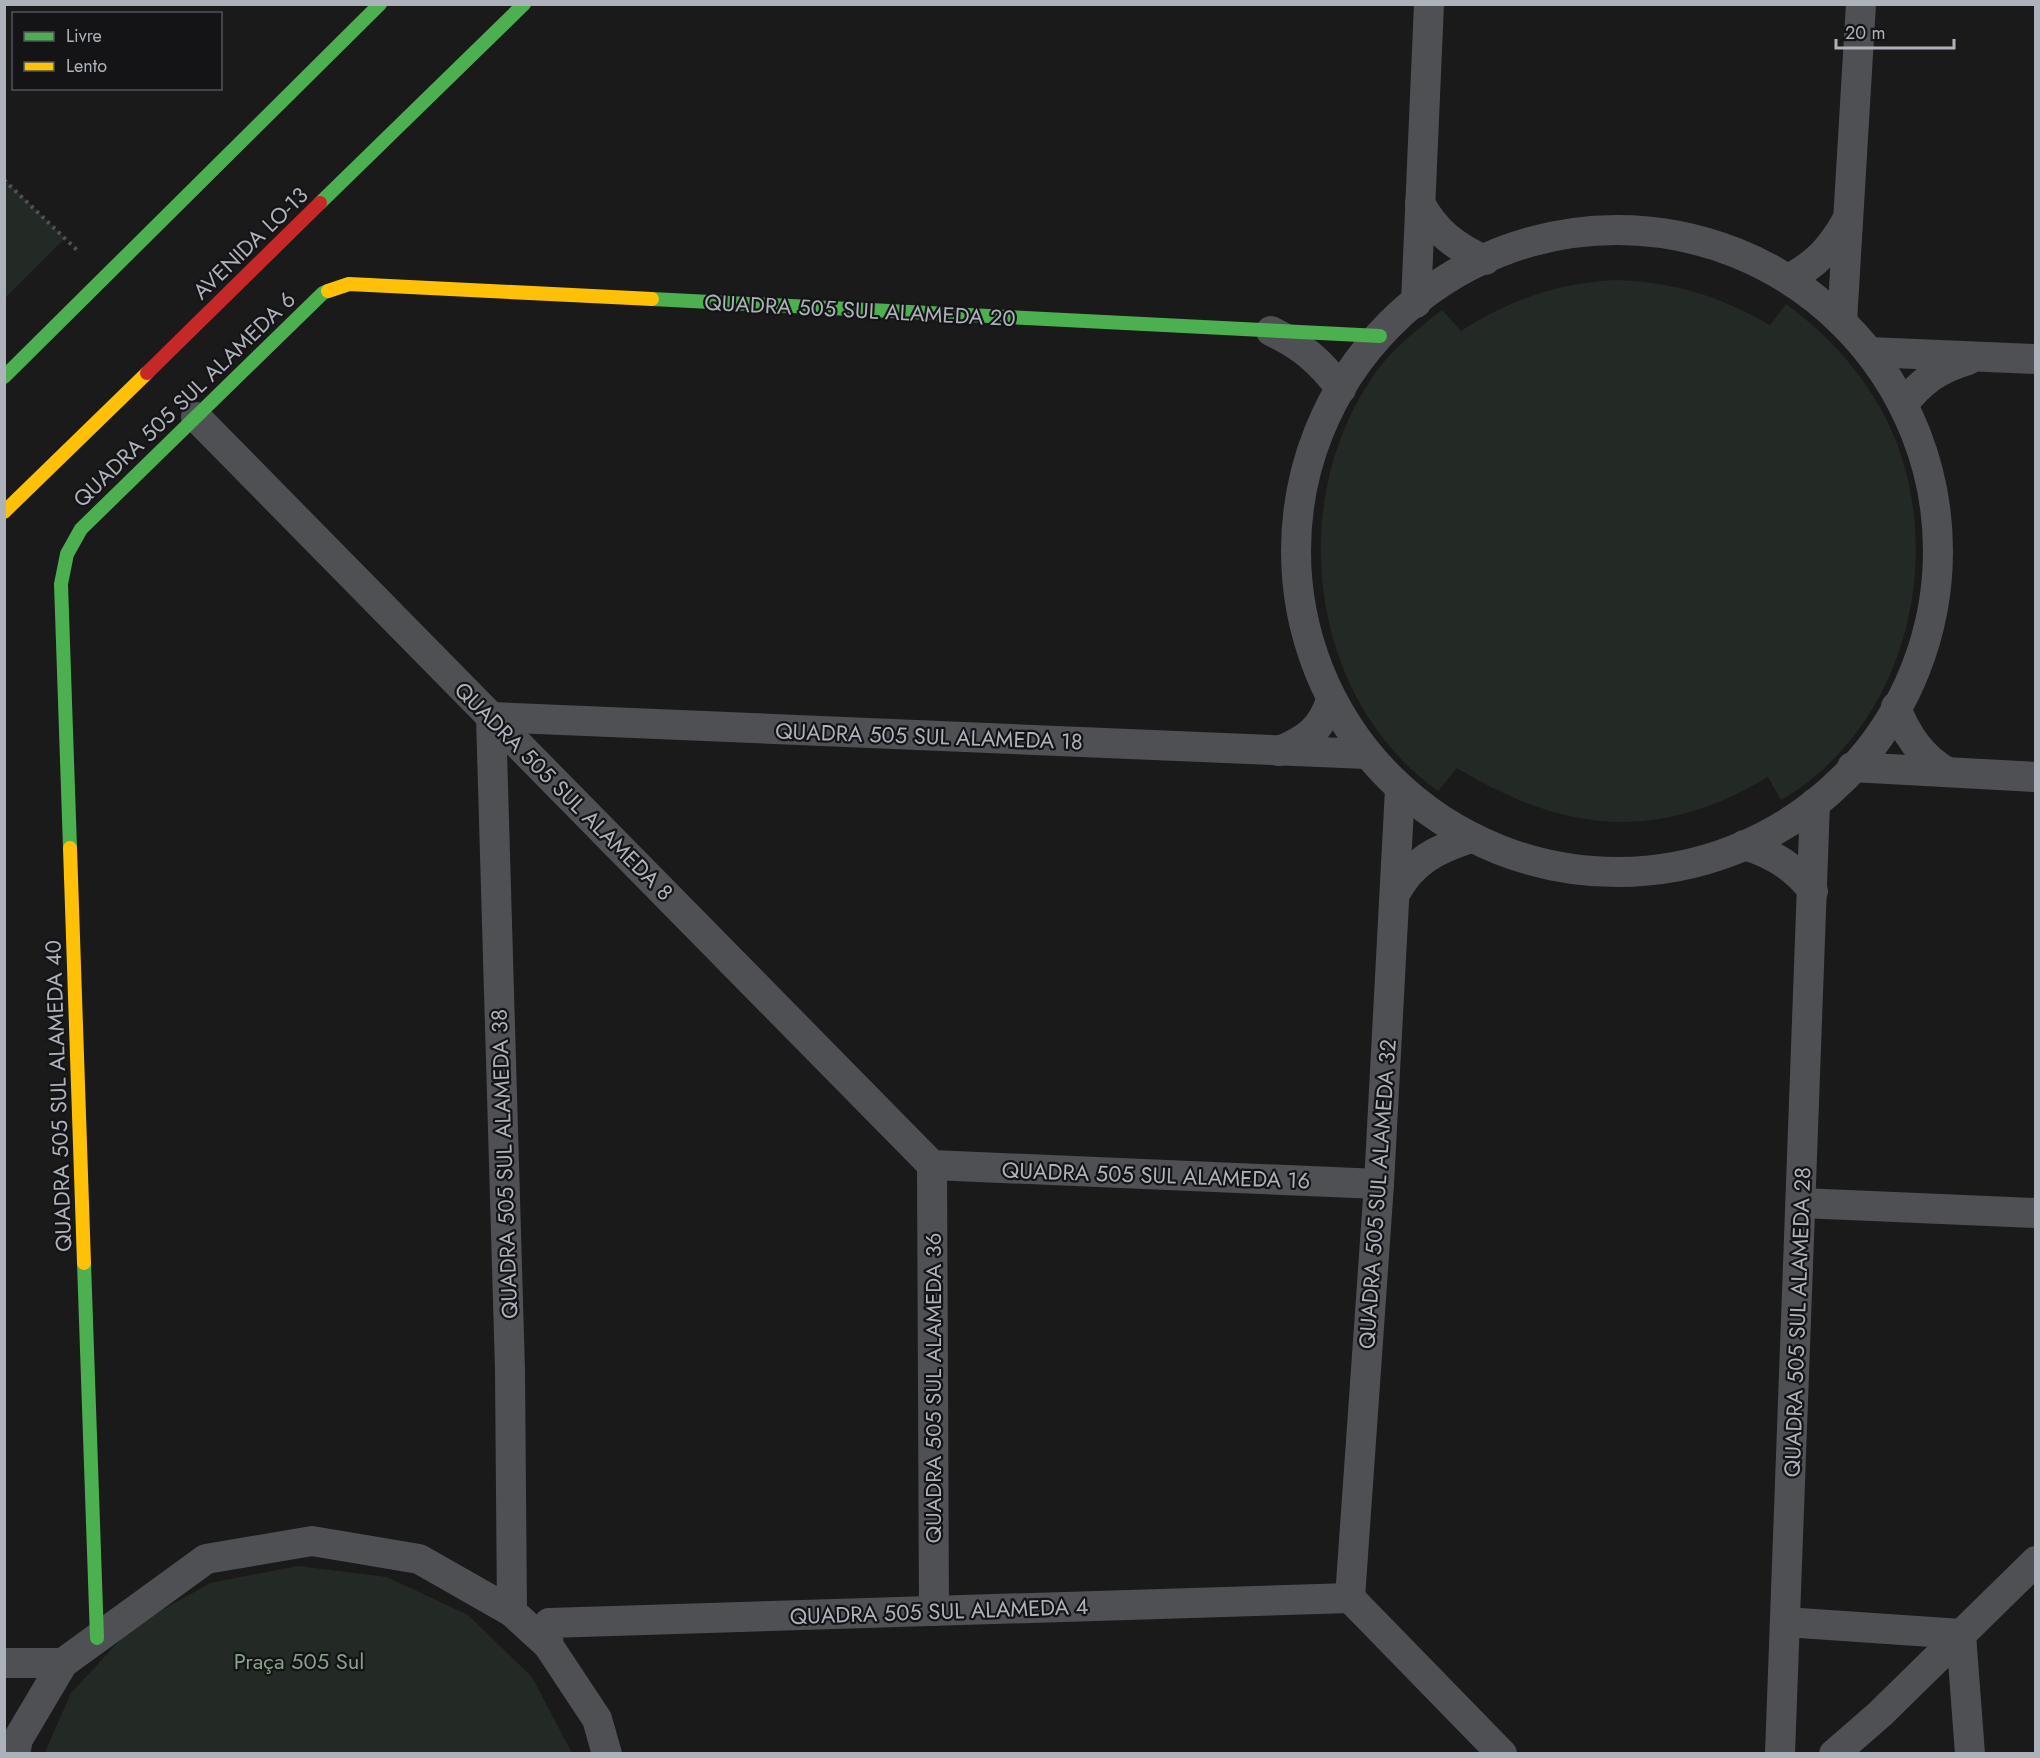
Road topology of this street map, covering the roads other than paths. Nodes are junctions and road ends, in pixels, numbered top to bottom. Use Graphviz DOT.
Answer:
graph roads {
  1 [pos="380,4"];
  2 [pos="524,4"];
  3 [pos="1429,4"];
  4 [pos="1861,4"];
  5 [pos="1420,202"];
  6 [pos="1849,217"];
  7 [pos="1485,260"];
  8 [pos="1788,279"];
  9 [pos="340,286"];
  10 [pos="1416,303"];
  11 [pos="1842,322"];
  12 [pos="1271,331"];
  13 [pos="1380,336"];
  14 [pos="1869,352"];
  15 [pos="1977,357"];
  16 [pos="2036,359"];
  17 [pos="4,377"];
  18 [pos="1341,389"];
  19 [pos="1903,405"];
  20 [pos="196,417"];
  21 [pos="4,512"];
  22 [pos="67,554"];
  23 [pos="1331,700"];
  24 [pos="1896,707"];
  25 [pos="491,717"];
  26 [pos="1279,751"];
  27 [pos="1367,754"];
  28 [pos="1852,767"];
  29 [pos="1947,772"];
  30 [pos="2036,777"];
  31 [pos="1400,789"];
  32 [pos="1815,803"];
  33 [pos="1471,838"];
  34 [pos="1744,845"];
  35 [pos="1813,891"];
  36 [pos="1395,894"];
  37 [pos="932,1165"];
  38 [pos="1379,1184"];
  39 [pos="1801,1203"];
  40 [pos="2036,1213"];
  41 [pos="2036,1561"];
  42 [pos="1350,1598"];
  43 [pos="934,1611"];
  44 [pos="512,1612"];
  45 [pos="1785,1622"];
  46 [pos="1961,1634"];
  47 [pos="97,1638"];
  48 [pos="548,1645"];
  49 [pos="4,1663"];
  50 [pos="63,1663"];
  51 [pos="1880,1714"];
  52 [pos="15,1754"];
  53 [pos="607,1754"];
  54 [pos="1502,1754"];
  55 [pos="1780,1754"];
  56 [pos="1834,1754"];
  57 [pos="1858,1754"];
  58 [pos="1970,1754"];
  1 -- 17 [label="street"];
  2 -- 21 [label="street, AVENIDA LO-13"];
  3 -- 5 [label="street"];
  4 -- 6 [label="street"];
  5 -- 7 [label="street"];
  5 -- 10 [label="street"];
  6 -- 8 [label="street"];
  6 -- 11 [label="street"];
  7 -- 8 [label="street"];
  7 -- 10 [label="street"];
  8 -- 11 [label="street"];
  9 -- 12 [label="street, QUADRA 505 SUL ALAMEDA 20"];
  9 -- 20 [label="street, QUADRA 505 SUL ALAMEDA 6"];
  10 -- 13 [label="street"];
  11 -- 14 [label="street"];
  12 -- 13 [label="street, QUADRA 505 SUL ALAMEDA 20"];
  12 -- 18 [label="street"];
  13 -- 18 [label="street"];
  14 -- 15 [label="street"];
  14 -- 19 [label="street"];
  15 -- 16 [label="street"];
  15 -- 19 [label="street"];
  18 -- 23 [label="street"];
  19 -- 24 [label="street"];
  20 -- 22 [label="street, QUADRA 505 SUL ALAMEDA 6"];
  20 -- 25 [label="street, QUADRA 505 SUL ALAMEDA 8"];
  22 -- 47 [label="street, QUADRA 505 SUL ALAMEDA 40"];
  23 -- 26 [label="street"];
  23 -- 27 [label="street"];
  24 -- 28 [label="street"];
  24 -- 29 [label="street"];
  25 -- 26 [label="street, QUADRA 505 SUL ALAMEDA 18"];
  25 -- 37 [label="street, QUADRA 505 SUL ALAMEDA 8"];
  25 -- 44 [label="street, QUADRA 505 SUL ALAMEDA 38"];
  26 -- 27 [label="street, QUADRA 505 SUL ALAMEDA 18"];
  27 -- 31 [label="street"];
  28 -- 29 [label="street"];
  28 -- 32 [label="street"];
  29 -- 30 [label="street"];
  31 -- 33 [label="street"];
  31 -- 36 [label="street, QUADRA 505 SUL ALAMEDA 32"];
  32 -- 34 [label="street"];
  32 -- 35 [label="street, QUADRA 505 SUL ALAMEDA 28"];
  33 -- 34 [label="street"];
  33 -- 36 [label="street"];
  34 -- 35 [label="street"];
  35 -- 39 [label="street, QUADRA 505 SUL ALAMEDA 28"];
  36 -- 38 [label="street, QUADRA 505 SUL ALAMEDA 32"];
  37 -- 38 [label="street, QUADRA 505 SUL ALAMEDA 16"];
  37 -- 43 [label="street, QUADRA 505 SUL ALAMEDA 36"];
  38 -- 42 [label="street, QUADRA 505 SUL ALAMEDA 32"];
  39 -- 40 [label="street"];
  39 -- 45 [label="street, QUADRA 505 SUL ALAMEDA 28"];
  41 -- 46 [label="street"];
  42 -- 43 [label="street, QUADRA 505 SUL ALAMEDA 4"];
  42 -- 54 [label="street"];
  43 -- 48 [label="street, QUADRA 505 SUL ALAMEDA 4"];
  44 -- 47 [label="street"];
  44 -- 48 [label="street"];
  45 -- 46 [label="street"];
  45 -- 55 [label="street, QUADRA 505 SUL ALAMEDA 28"];
  46 -- 51 [label="street"];
  46 -- 58 [label="street"];
  47 -- 50 [label="street"];
  48 -- 53 [label="street"];
  49 -- 50 [label="street"];
  50 -- 52 [label="street"];
  51 -- 56 [label="street"];
  51 -- 57 [label="street"];
}
